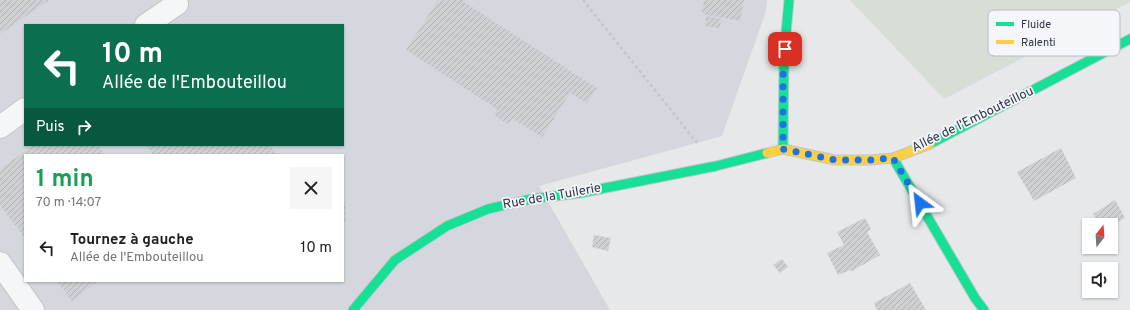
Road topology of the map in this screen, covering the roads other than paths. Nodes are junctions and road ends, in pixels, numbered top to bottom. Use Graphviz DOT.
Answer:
graph roads {
  1 [pos="174,0"];
  2 [pos="789,0"];
  3 [pos="147,24"];
  4 [pos="1130,39"];
  5 [pos="1120,44"];
  6 [pos="1098,56"];
  7 [pos="24,110"];
  8 [pos="0,127"];
  9 [pos="783,149"];
  10 [pos="893,158"];
  11 [pos="0,263"];
  12 [pos="33,310"];
  13 [pos="353,310"];
  14 [pos="984,310"];
  1 -- 3 [label="street"];
  2 -- 9 [label="street"];
  4 -- 5 [label="street, Allée de l'Embouteillou"];
  6 -- 10 [label="street, Allée de l'Embouteillou"];
  7 -- 8 [label="street"];
  9 -- 10 [label="street, Allée de l'Embouteillou"];
  9 -- 13 [label="street, Rue de la Tuilerie"];
  10 -- 14 [label="street"];
  11 -- 12 [label="street"];
}
